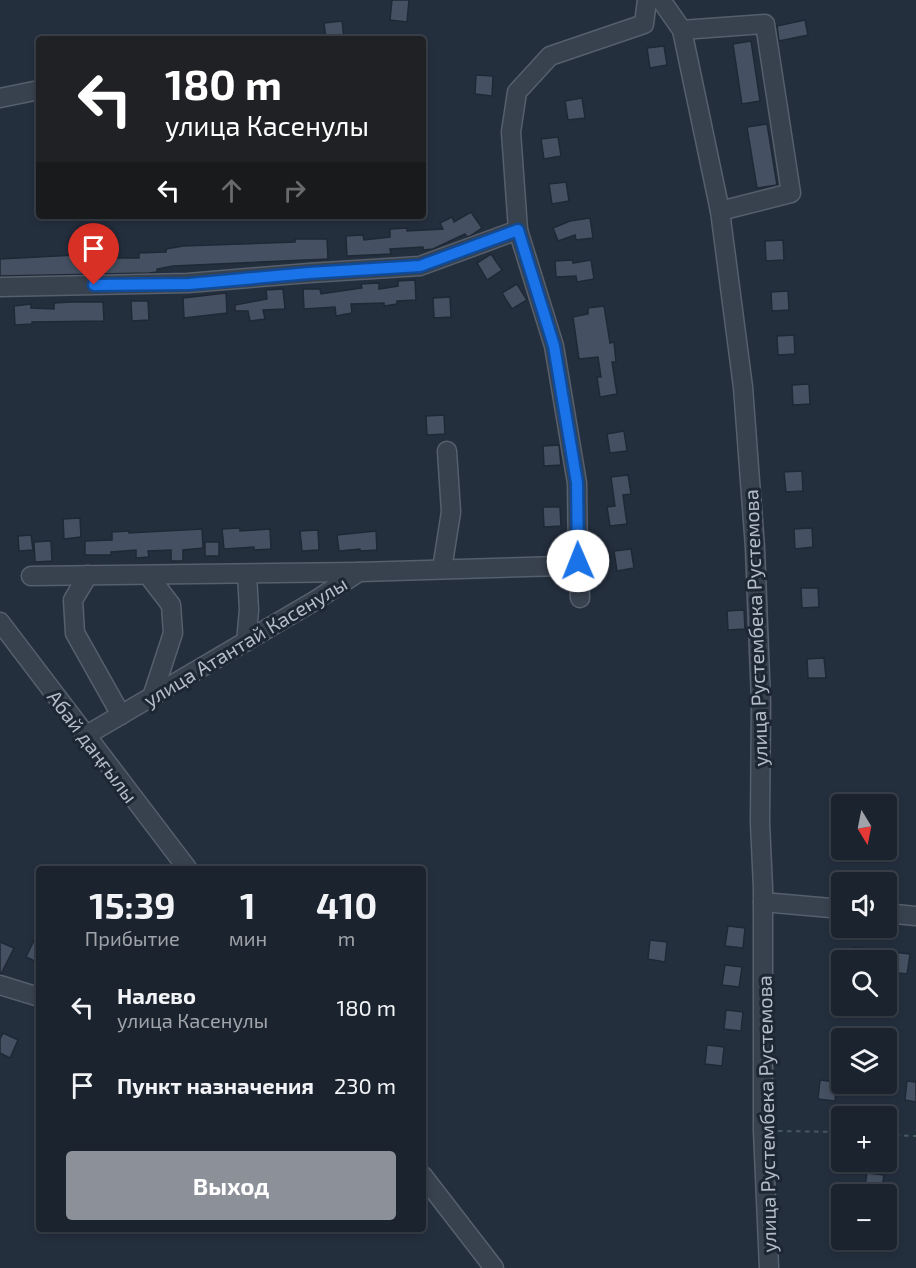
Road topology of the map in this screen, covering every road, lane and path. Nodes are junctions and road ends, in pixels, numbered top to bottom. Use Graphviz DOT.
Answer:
graph roads {
  1 [pos="647,0"];
  2 [pos="661,0"];
  3 [pos="682,30"];
  4 [pos="36,91"];
  5 [pos="0,98"];
  6 [pos="720,211"];
  7 [pos="518,230"];
  8 [pos="0,287"];
  9 [pos="447,451"];
  10 [pos="578,561"];
  11 [pos="442,569"];
  12 [pos="359,572"];
  13 [pos="248,573"];
  14 [pos="309,573"];
  15 [pos="148,574"];
  16 [pos="88,575"];
  17 [pos="31,576"];
  18 [pos="580,598"];
  19 [pos="316,600"];
  20 [pos="0,622"];
  21 [pos="246,642"];
  22 [pos="152,697"];
  23 [pos="121,715"];
  24 [pos="85,736"];
  25 [pos="185,866"];
  26 [pos="763,902"];
  27 [pos="831,908"];
  28 [pos="897,914"];
  29 [pos="916,916"];
  30 [pos="0,985"];
  31 [pos="36,996"];
  32 [pos="764,1130"];
  33 [pos="831,1132"];
  34 [pos="897,1135"];
  35 [pos="916,1136"];
  36 [pos="426,1180"];
  37 [pos="494,1268"];
  38 [pos="769,1268"];
  1 -- 7 [label="street"];
  2 -- 3 [label="street, улица Рустембека Рустемова"];
  3 -- 6 [label="street, улица Рустембека Рустемова"];
  3 -- 6 [label="street"];
  4 -- 5 [label="street"];
  6 -- 26 [label="street, улица Рустембека Рустемова"];
  7 -- 8 [label="street"];
  7 -- 10 [label="street"];
  9 -- 11 [label="street"];
  10 -- 11 [label="street, улица Атантай Касенулы"];
  10 -- 18 [label="street"];
  11 -- 12 [label="street, улица Атантай Касенулы"];
  12 -- 14 [label="street"];
  12 -- 19 [label="street, улица Атантай Касенулы"];
  13 -- 14 [label="street"];
  13 -- 15 [label="street"];
  13 -- 21 [label="street"];
  14 -- 19 [label="street"];
  15 -- 16 [label="street"];
  15 -- 22 [label="street"];
  16 -- 17 [label="street"];
  16 -- 23 [label="street"];
  19 -- 21 [label="street, улица Атантай Касенулы"];
  20 -- 24 [label="street, Абай даңғылы"];
  21 -- 22 [label="street, улица Атантай Касенулы"];
  22 -- 23 [label="street, улица Атантай Касенулы"];
  23 -- 24 [label="street, улица Атантай Касенулы"];
  24 -- 25 [label="street, Абай даңғылы"];
  26 -- 27 [label="street"];
  26 -- 32 [label="street, улица Рустембека Рустемова"];
  28 -- 29 [label="street"];
  30 -- 31 [label="street"];
  32 -- 33 [label="path"];
  32 -- 38 [label="street, улица Рустембека Рустемова"];
  34 -- 35 [label="path"];
  36 -- 37 [label="street"];
}
